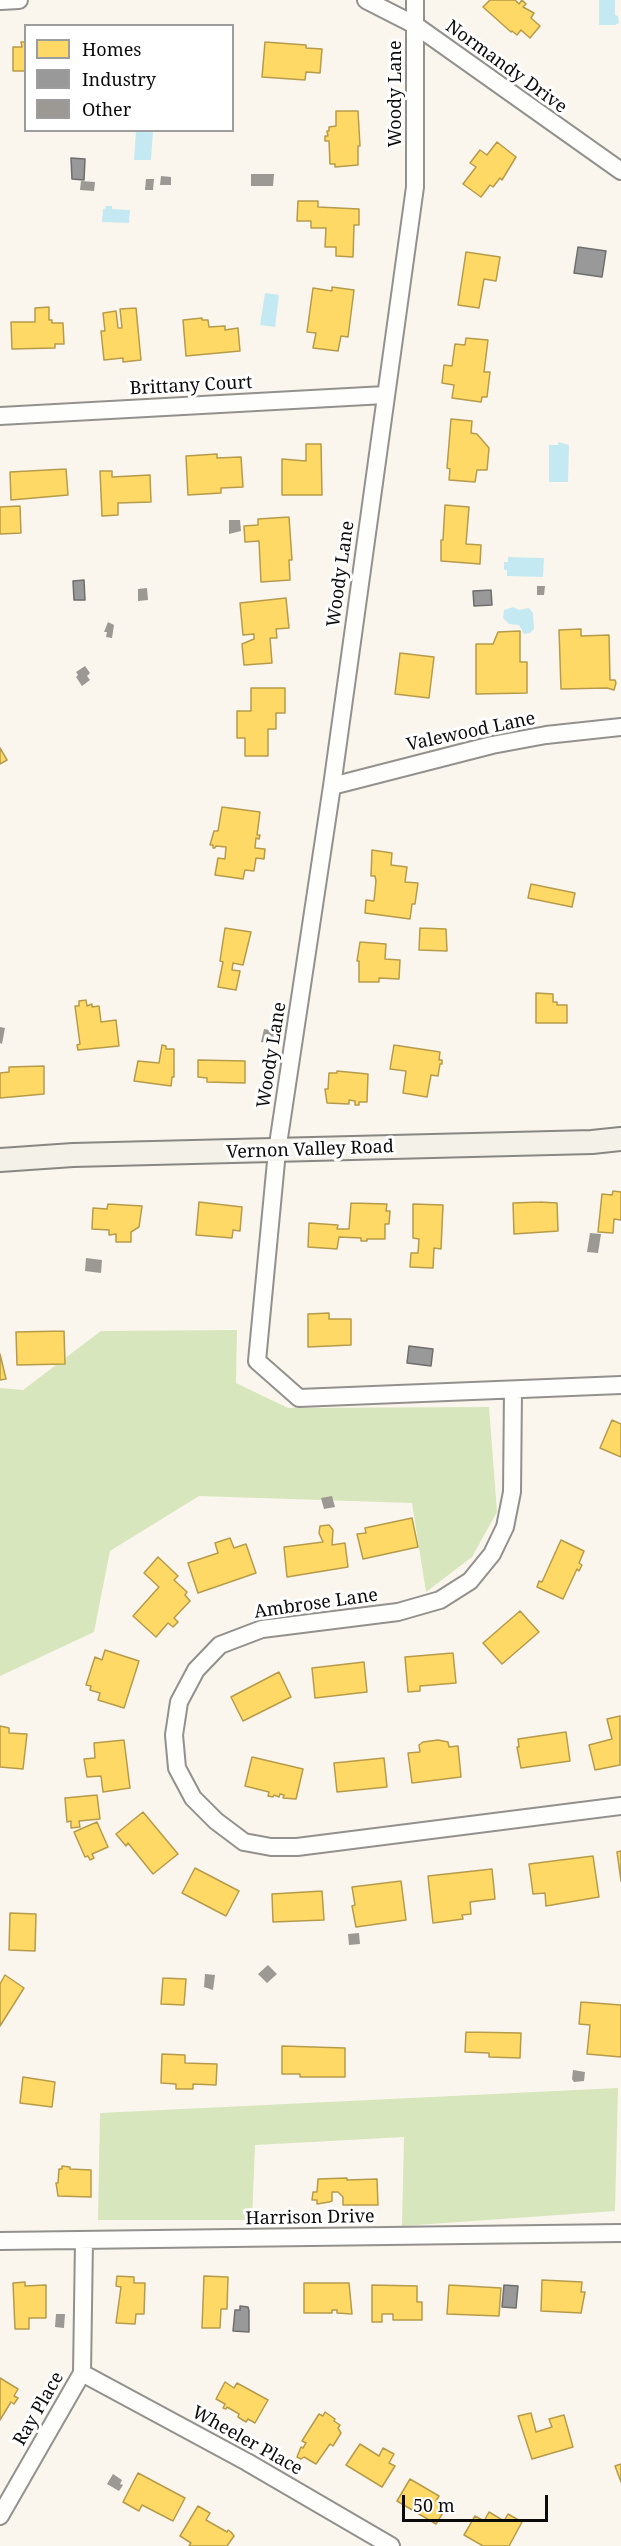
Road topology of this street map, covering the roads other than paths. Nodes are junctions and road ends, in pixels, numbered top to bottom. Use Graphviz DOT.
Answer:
graph roads {
  1 [pos="19,0"];
  2 [pos="366,0"];
  3 [pos="415,0"];
  4 [pos="0,1"];
  5 [pos="415,25"];
  6 [pos="621,171"];
  7 [pos="385,395"];
  8 [pos="0,416"];
  9 [pos="621,727"];
  10 [pos="332,786"];
  11 [pos="621,1139"];
  12 [pos="277,1151"];
  13 [pos="0,1160"];
  14 [pos="621,1385"];
  15 [pos="513,1391"];
  16 [pos="621,1806"];
  17 [pos="621,2233"];
  18 [pos="0,2241"];
  19 [pos="84,2241"];
  20 [pos="82,2373"];
  21 [pos="0,2516"];
  22 [pos="391,2546"];
  1 -- 4 [label="street"];
  2 -- 5 [label="street, Normandy Drive"];
  3 -- 5 [label="street, Woody Lane"];
  5 -- 6 [label="street, Normandy Drive"];
  5 -- 7 [label="street, Woody Lane"];
  7 -- 8 [label="street, Brittany Court"];
  7 -- 10 [label="street, Woody Lane"];
  9 -- 10 [label="street, Valewood Lane"];
  10 -- 12 [label="street, Woody Lane"];
  11 -- 12 [label="main road, Vernon Valley Road"];
  12 -- 13 [label="main road, Vernon Valley Road"];
  12 -- 15 [label="street"];
  14 -- 15 [label="street"];
  15 -- 16 [label="street, Ambrose Lane"];
  17 -- 19 [label="street, Harrison Drive"];
  18 -- 19 [label="street, Harrison Drive"];
  19 -- 20 [label="street, Ray Place"];
  20 -- 21 [label="street, Ray Place"];
  20 -- 22 [label="street, Wheeler Place"];
}
